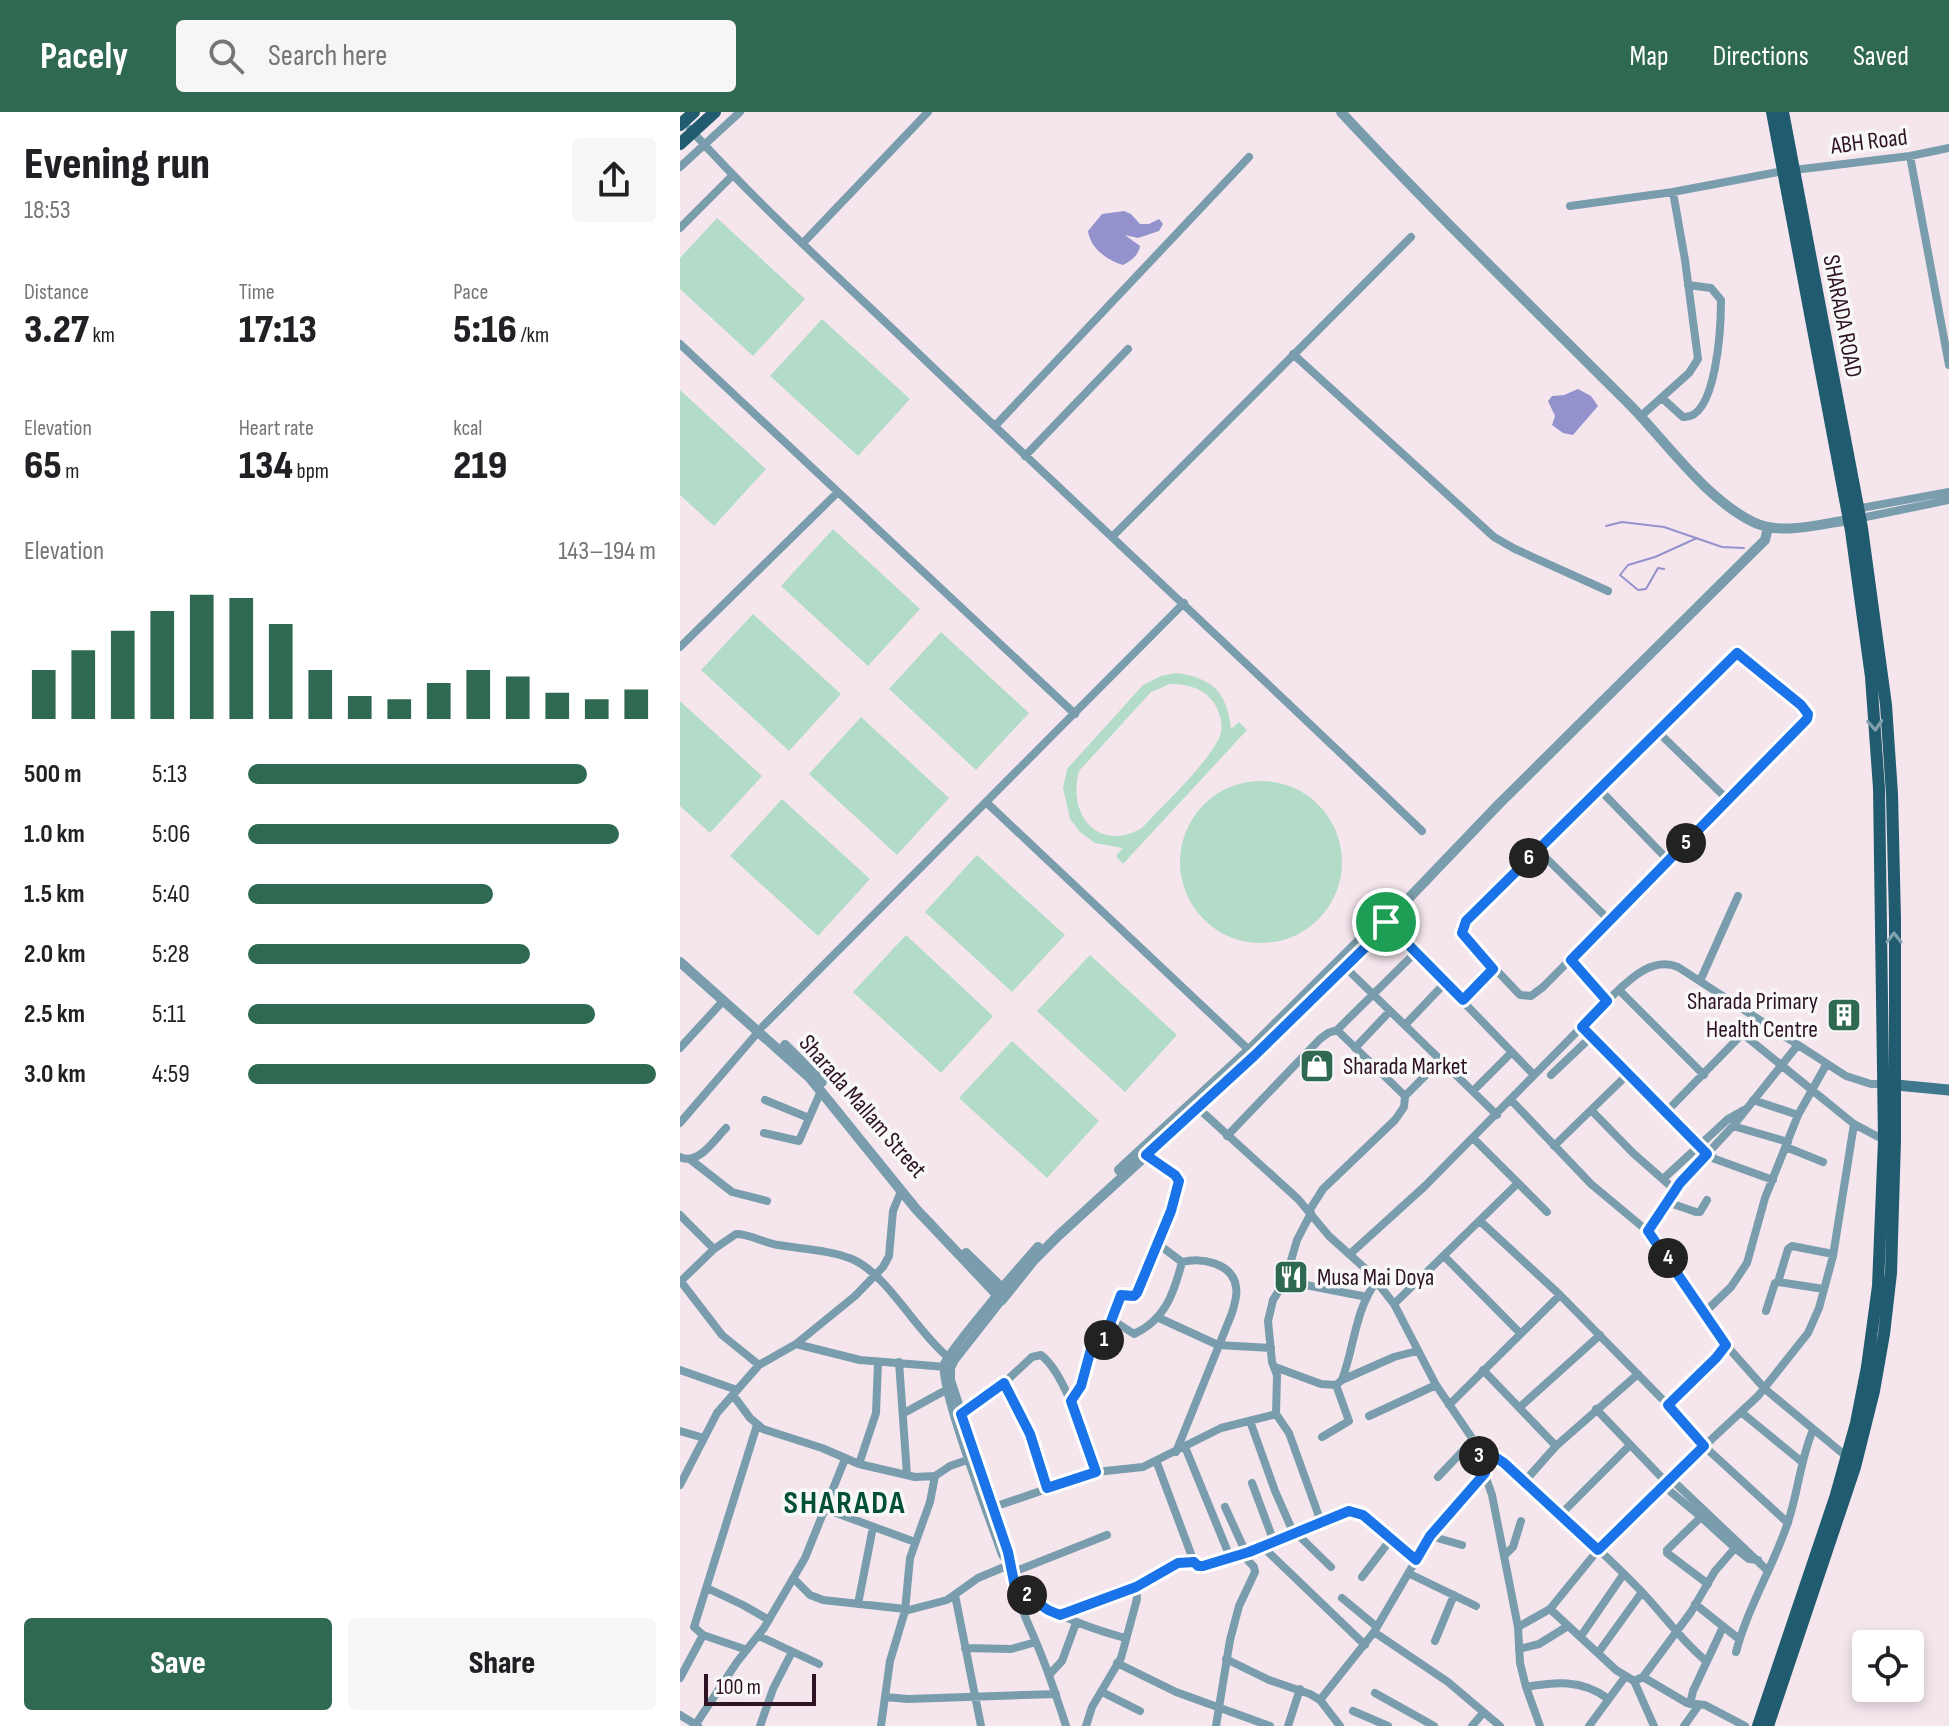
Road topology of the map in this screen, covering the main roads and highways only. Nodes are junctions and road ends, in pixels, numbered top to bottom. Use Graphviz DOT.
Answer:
graph roads {
  1 [pos="694,112"];
  2 [pos="715,112"];
  3 [pos="1772,112"];
  4 [pos="1783,112"];
  5 [pos="682,123"];
  6 [pos="680,144"];
  7 [pos="1787,163"];
  8 [pos="1888,1084"];
  9 [pos="1949,1090"];
  10 [pos="1758,1726"];
  11 [pos="1768,1726"];
  1 -- 5 [label="main road"];
  2 -- 6 [label="main road"];
  3 -- 7 [label="main road"];
  4 -- 7 [label="main road"];
  7 -- 8 [label="main road"];
  8 -- 9 [label="main road"];
  8 -- 10 [label="main road"];
  8 -- 11 [label="main road"];
}
